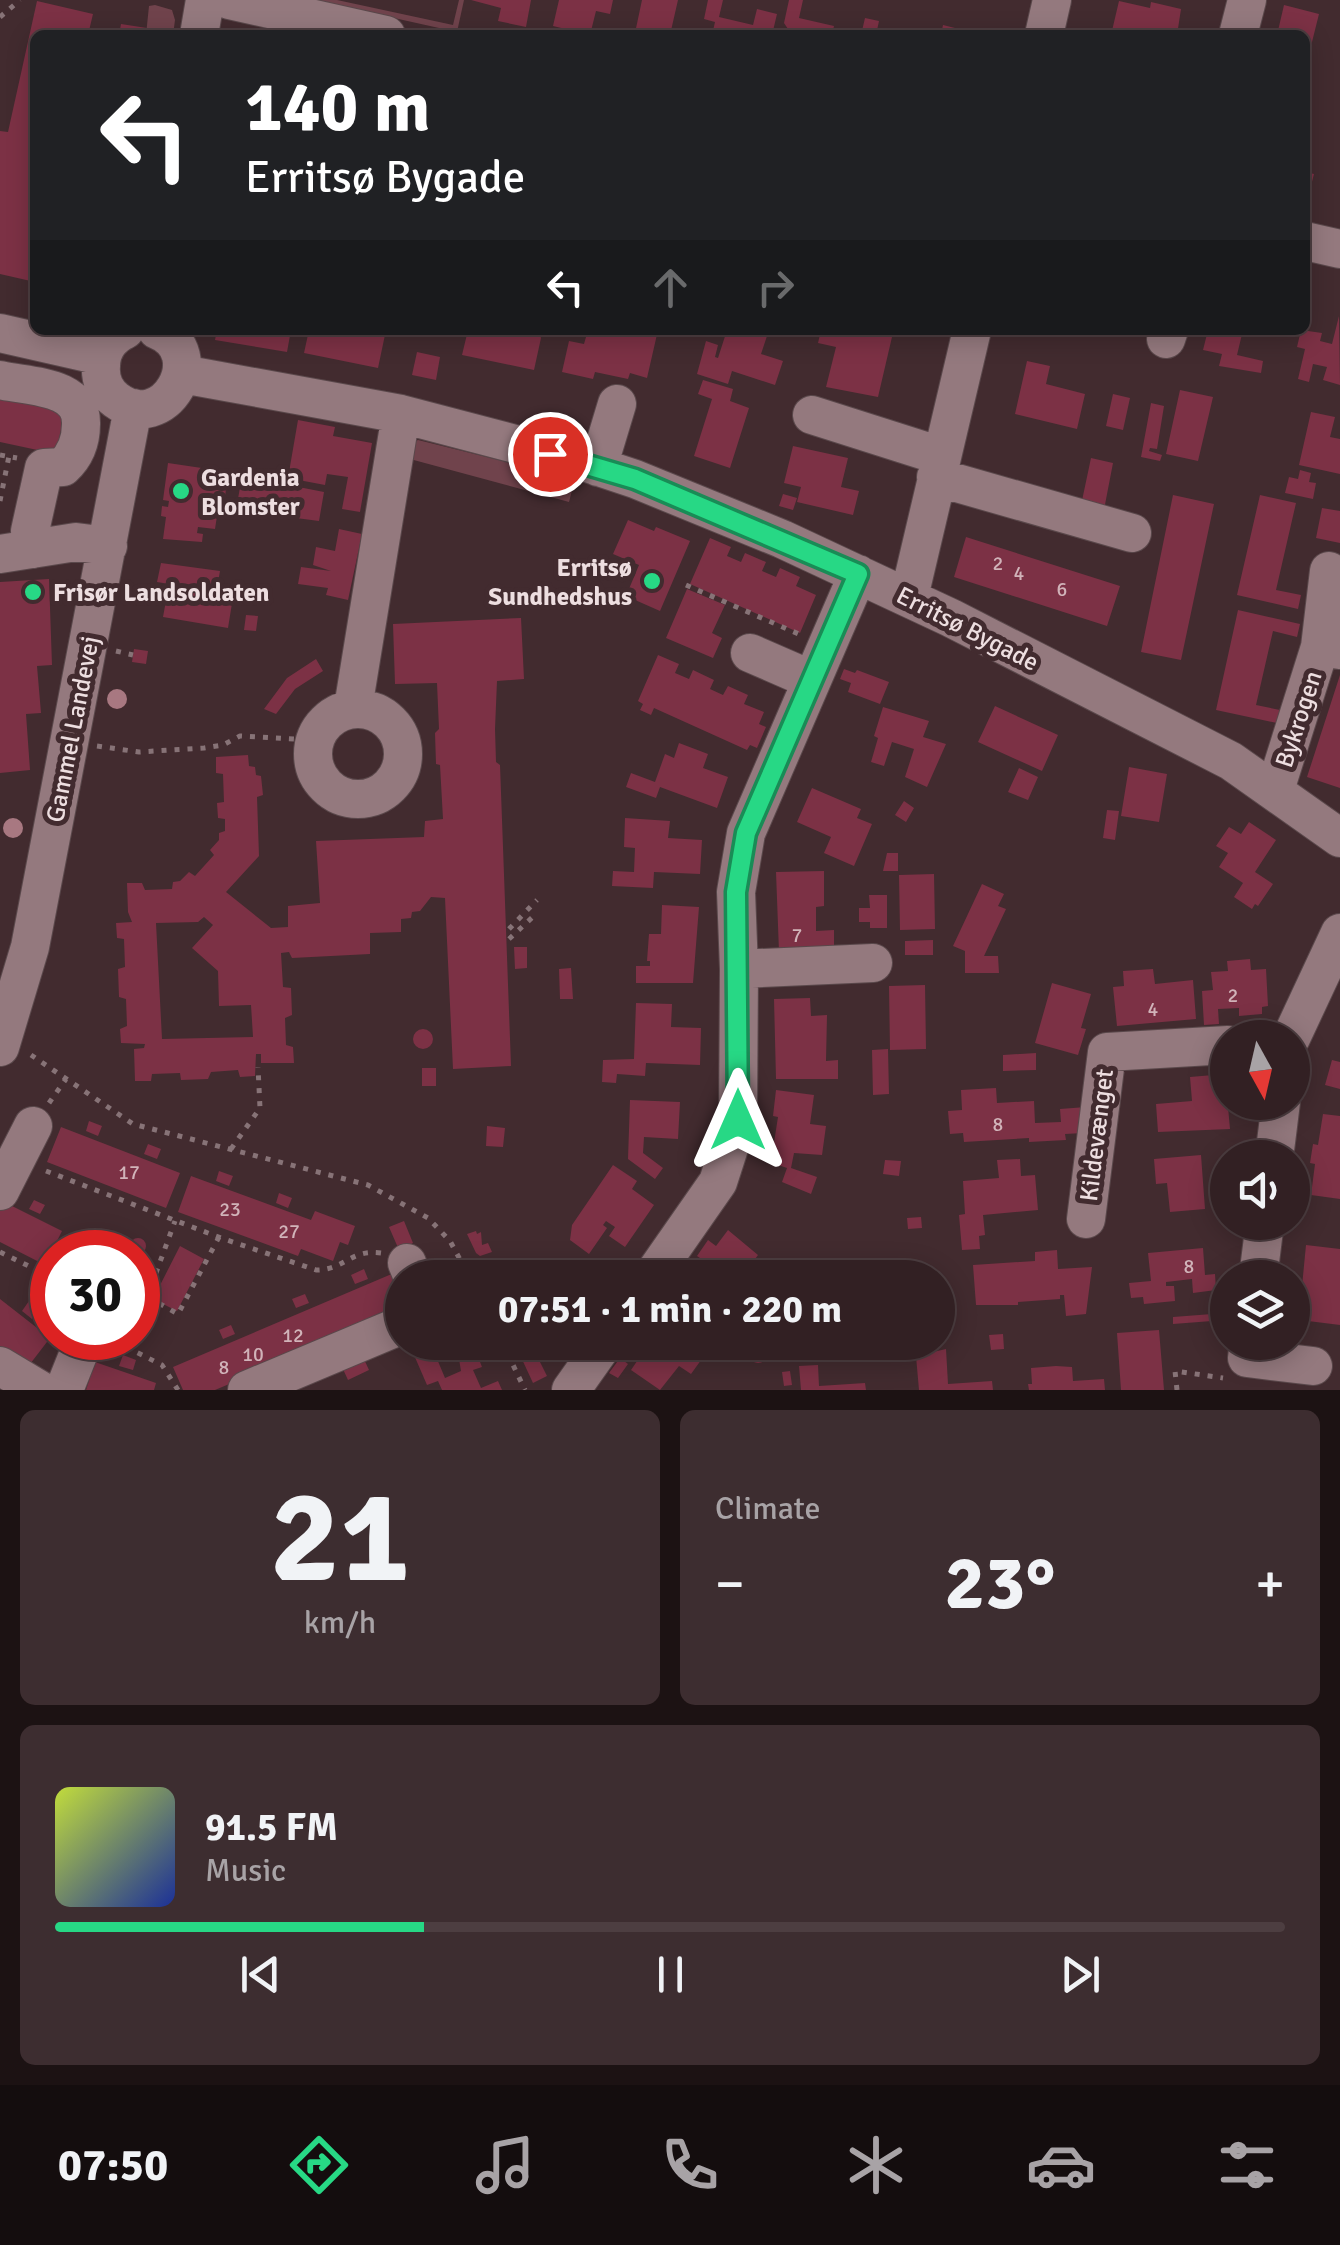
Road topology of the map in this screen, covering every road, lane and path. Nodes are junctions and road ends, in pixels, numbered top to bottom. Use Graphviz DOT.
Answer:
graph roads {
  1 [pos="20,0"];
  2 [pos="206,0"];
  3 [pos="230,0"];
  4 [pos="1052,0"];
  5 [pos="1247,0"];
  6 [pos="0,17"];
  7 [pos="201,30"];
  8 [pos="364,30"];
  9 [pos="1045,30"];
  10 [pos="1239,30"];
  11 [pos="1310,242"];
  12 [pos="1340,249"];
  13 [pos="0,333"];
  14 [pos="164,335"];
  15 [pos="971,335"];
  16 [pos="113,343"];
  17 [pos="182,374"];
  18 [pos="0,380"];
  19 [pos="617,404"];
  20 [pos="133,408"];
  21 [pos="400,414"];
  22 [pos="812,415"];
  23 [pos="27,462"];
  24 [pos="598,467"];
  25 [pos="939,467"];
  26 [pos="0,502"];
  27 [pos="1132,533"];
  28 [pos="108,546"];
  29 [pos="16,551"];
  30 [pos="1329,570"];
  31 [pos="858,574"];
  32 [pos="686,585"];
  33 [pos="909,597"];
  34 [pos="1330,648"];
  35 [pos="750,653"];
  36 [pos="820,662"];
  37 [pos="353,708"];
  38 [pos="314,740"];
  39 [pos="70,742"];
  40 [pos="1275,790"];
  41 [pos="1340,838"];
  42 [pos="537,900"];
  43 [pos="538,913"];
  44 [pos="509,929"];
  45 [pos="1340,932"];
  46 [pos="509,939"];
  47 [pos="873,964"];
  48 [pos="739,969"];
  49 [pos="1299,1020"];
  50 [pos="2,1042"];
  51 [pos="1210,1046"];
  52 [pos="258,1066"];
  53 [pos="33,1126"];
  54 [pos="230,1149"];
  55 [pos="8,1175"];
  56 [pos="1086,1219"];
  57 [pos="175,1221"];
  58 [pos="219,1238"];
  59 [pos="0,1252"];
  60 [pos="398,1260"];
  61 [pos="460,1260"];
  62 [pos="664,1260"];
  63 [pos="160,1264"];
  64 [pos="30,1267"];
  65 [pos="160,1304"];
  66 [pos="385,1332"];
  67 [pos="81,1360"];
  68 [pos="150,1360"];
  69 [pos="511,1360"];
  70 [pos="592,1360"];
  71 [pos="1235,1360"];
  72 [pos="1288,1360"];
  73 [pos="0,1366"];
  74 [pos="1312,1366"];
  75 [pos="40,1390"];
  76 [pos="64,1390"];
  77 [pos="178,1390"];
  78 [pos="247,1390"];
  79 [pos="525,1390"];
  80 [pos="571,1390"];
  81 [pos="1177,1390"];
  1 -- 6 [label="path"];
  2 -- 7 [label="street"];
  3 -- 8 [label="street"];
  4 -- 9 [label="street"];
  5 -- 10 [label="street"];
  11 -- 12 [label="street"];
  13 -- 16 [label="street"];
  14 -- 17 [label="street"];
  15 -- 25 [label="street"];
  16 -- 20 [label="street"];
  17 -- 20 [label="street"];
  17 -- 21 [label="street, Erritsø Bygade"];
  18 -- 23 [label="street"];
  19 -- 24 [label="street"];
  20 -- 28 [label="street, Gammel Landevej"];
  21 -- 24 [label="street, Erritsø Bygade"];
  21 -- 37 [label="street"];
  22 -- 25 [label="street"];
  23 -- 26 [label="path"];
  23 -- 29 [label="street"];
  24 -- 31 [label="street, Erritsø Bygade"];
  25 -- 27 [label="street"];
  25 -- 33 [label="street"];
  28 -- 29 [label="street"];
  28 -- 39 [label="street, Gammel Landevej"];
  30 -- 34 [label="street, Bykrogen"];
  31 -- 33 [label="street, Erritsø Bygade"];
  31 -- 36 [label="street"];
  32 -- 36 [label="path"];
  33 -- 40 [label="street, Erritsø Bygade"];
  34 -- 40 [label="street, Bykrogen"];
  35 -- 36 [label="street"];
  36 -- 48 [label="street"];
  37 -- 38 [label="street"];
  37 -- 38 [label="street"];
  38 -- 39 [label="path"];
  39 -- 50 [label="street, Gammel Landevej"];
  40 -- 41 [label="street, Erritsø Bygade"];
  42 -- 44 [label="path"];
  43 -- 46 [label="path"];
  45 -- 49 [label="street"];
  47 -- 48 [label="street"];
  48 -- 62 [label="street"];
  50 -- 54 [label="path"];
  51 -- 56 [label="street, Kildevænget"];
  52 -- 54 [label="path"];
  53 -- 55 [label="street"];
  54 -- 61 [label="path"];
  55 -- 57 [label="path"];
  57 -- 58 [label="path"];
  57 -- 63 [label="path"];
  58 -- 60 [label="path"];
  58 -- 65 [label="path"];
  59 -- 64 [label="path"];
  66 -- 78 [label="street"];
  67 -- 76 [label="street"];
  68 -- 77 [label="path"];
  69 -- 79 [label="path"];
  70 -- 80 [label="street"];
  71 -- 81 [label="path"];
  72 -- 74 [label="street"];
  73 -- 75 [label="street"];
}
